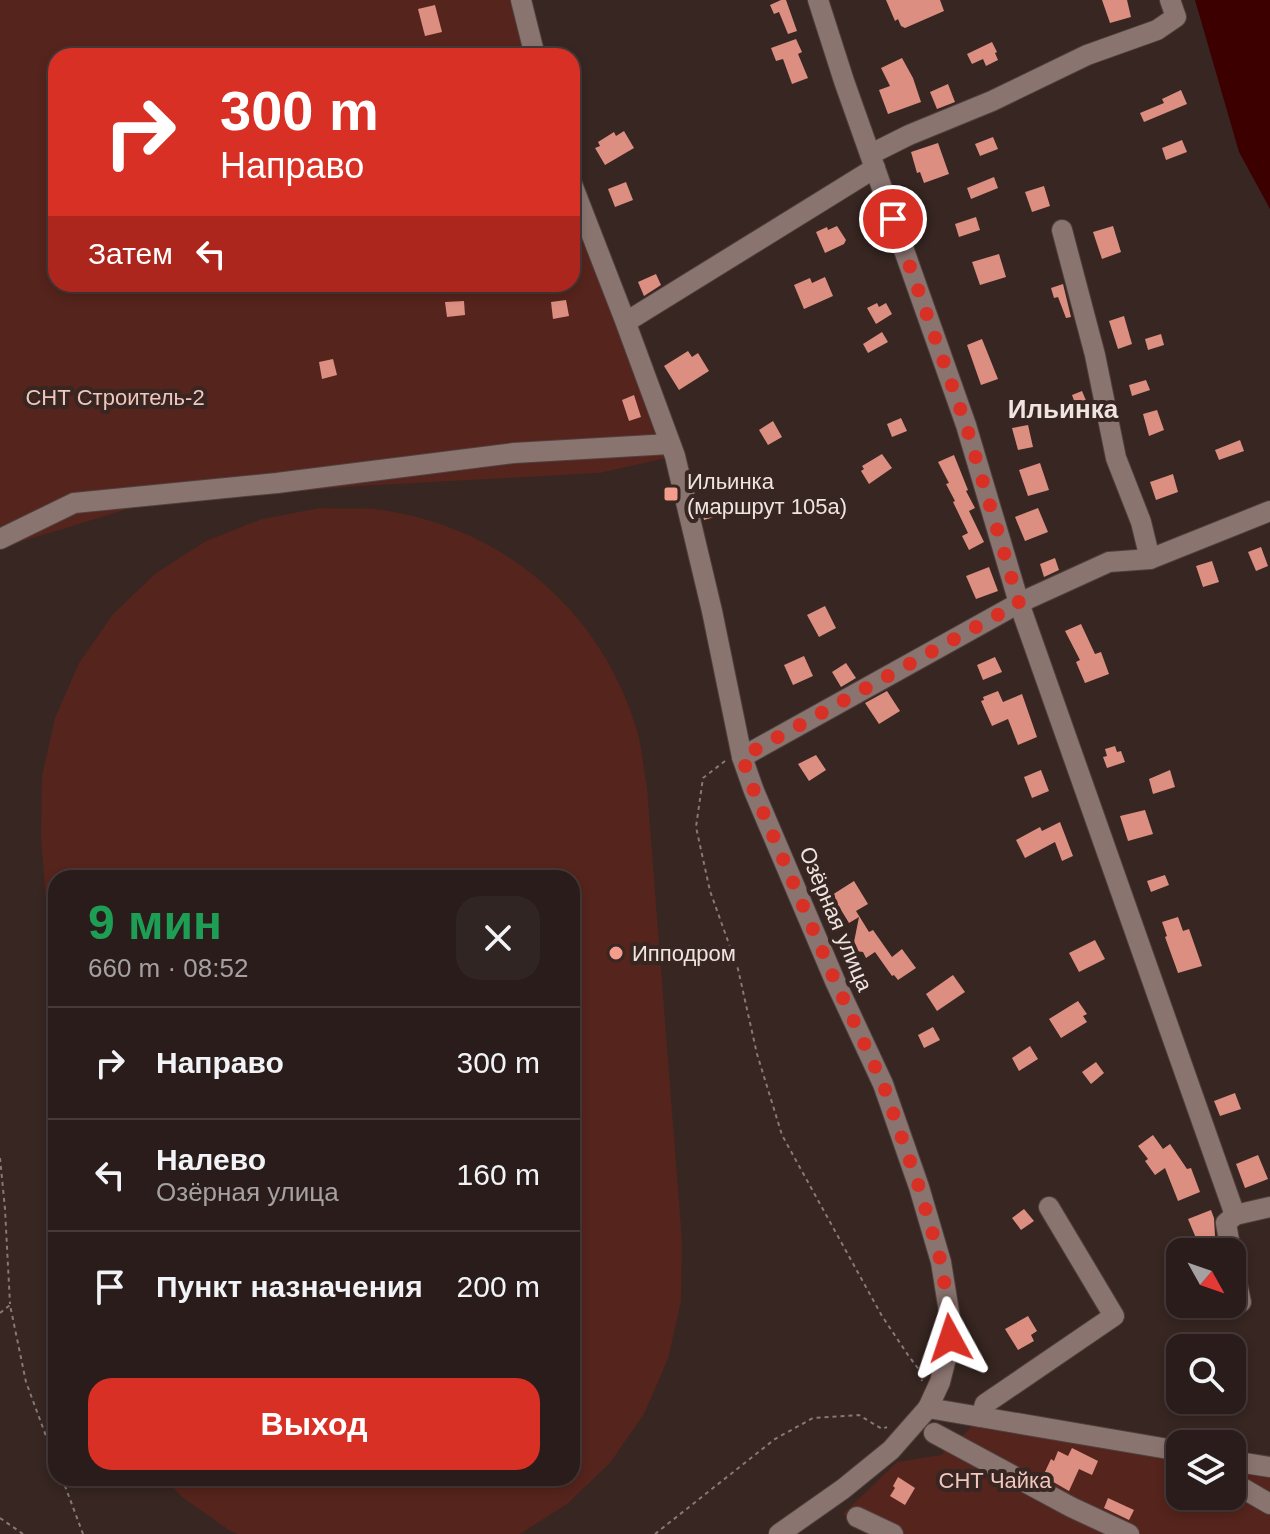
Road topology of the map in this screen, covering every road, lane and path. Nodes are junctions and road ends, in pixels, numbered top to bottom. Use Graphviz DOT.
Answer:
graph roads {
  1 [pos="521,0"];
  2 [pos="818,0"];
  3 [pos="1170,0"];
  4 [pos="533,48"];
  5 [pos="873,161"];
  6 [pos="580,204"];
  7 [pos="1062,230"];
  8 [pos="626,322"];
  9 [pos="670,444"];
  10 [pos="1270,511"];
  11 [pos="0,539"];
  12 [pos="1150,559"];
  13 [pos="1019,603"];
  14 [pos="742,757"];
  15 [pos="0,1158"];
  16 [pos="1049,1207"];
  17 [pos="1270,1207"];
  18 [pos="1235,1215"];
  19 [pos="1229,1238"];
  20 [pos="10,1305"];
  21 [pos="0,1313"];
  22 [pos="922,1385"];
  23 [pos="928,1408"];
  24 [pos="981,1417"];
  25 [pos="892,1425"];
  26 [pos="934,1433"];
  27 [pos="48,1441"];
  28 [pos="1166,1449"];
  29 [pos="1246,1463"];
  30 [pos="1270,1467"];
  31 [pos="65,1486"];
  32 [pos="1246,1490"];
  33 [pos="1270,1504"];
  34 [pos="857,1517"];
  35 [pos="0,1518"];
  36 [pos="23,1534"];
  37 [pos="83,1534"];
  38 [pos="655,1534"];
  39 [pos="779,1534"];
  40 [pos="893,1534"];
  41 [pos="1129,1534"];
  1 -- 4 [label="street"];
  2 -- 5 [label="street"];
  3 -- 5 [label="street"];
  5 -- 8 [label="street"];
  5 -- 13 [label="street"];
  6 -- 8 [label="street, Озёрная улица"];
  7 -- 12 [label="street"];
  8 -- 9 [label="street, Озёрная улица"];
  9 -- 11 [label="street"];
  9 -- 14 [label="street, Озёрная улица"];
  10 -- 12 [label="street"];
  12 -- 13 [label="street"];
  13 -- 14 [label="street"];
  13 -- 18 [label="street"];
  14 -- 22 [label="path"];
  14 -- 23 [label="street, Озёрная улица"];
  15 -- 20 [label="path"];
  16 -- 24 [label="street"];
  17 -- 18 [label="street"];
  18 -- 19 [label="street"];
  20 -- 21 [label="path"];
  20 -- 27 [label="path"];
  23 -- 24 [label="street"];
  23 -- 39 [label="street, Озёрная улица"];
  24 -- 28 [label="street"];
  25 -- 38 [label="path"];
  26 -- 41 [label="street"];
  29 -- 30 [label="street"];
  31 -- 37 [label="path"];
  32 -- 33 [label="street"];
  34 -- 40 [label="street"];
  35 -- 36 [label="path"];
}
